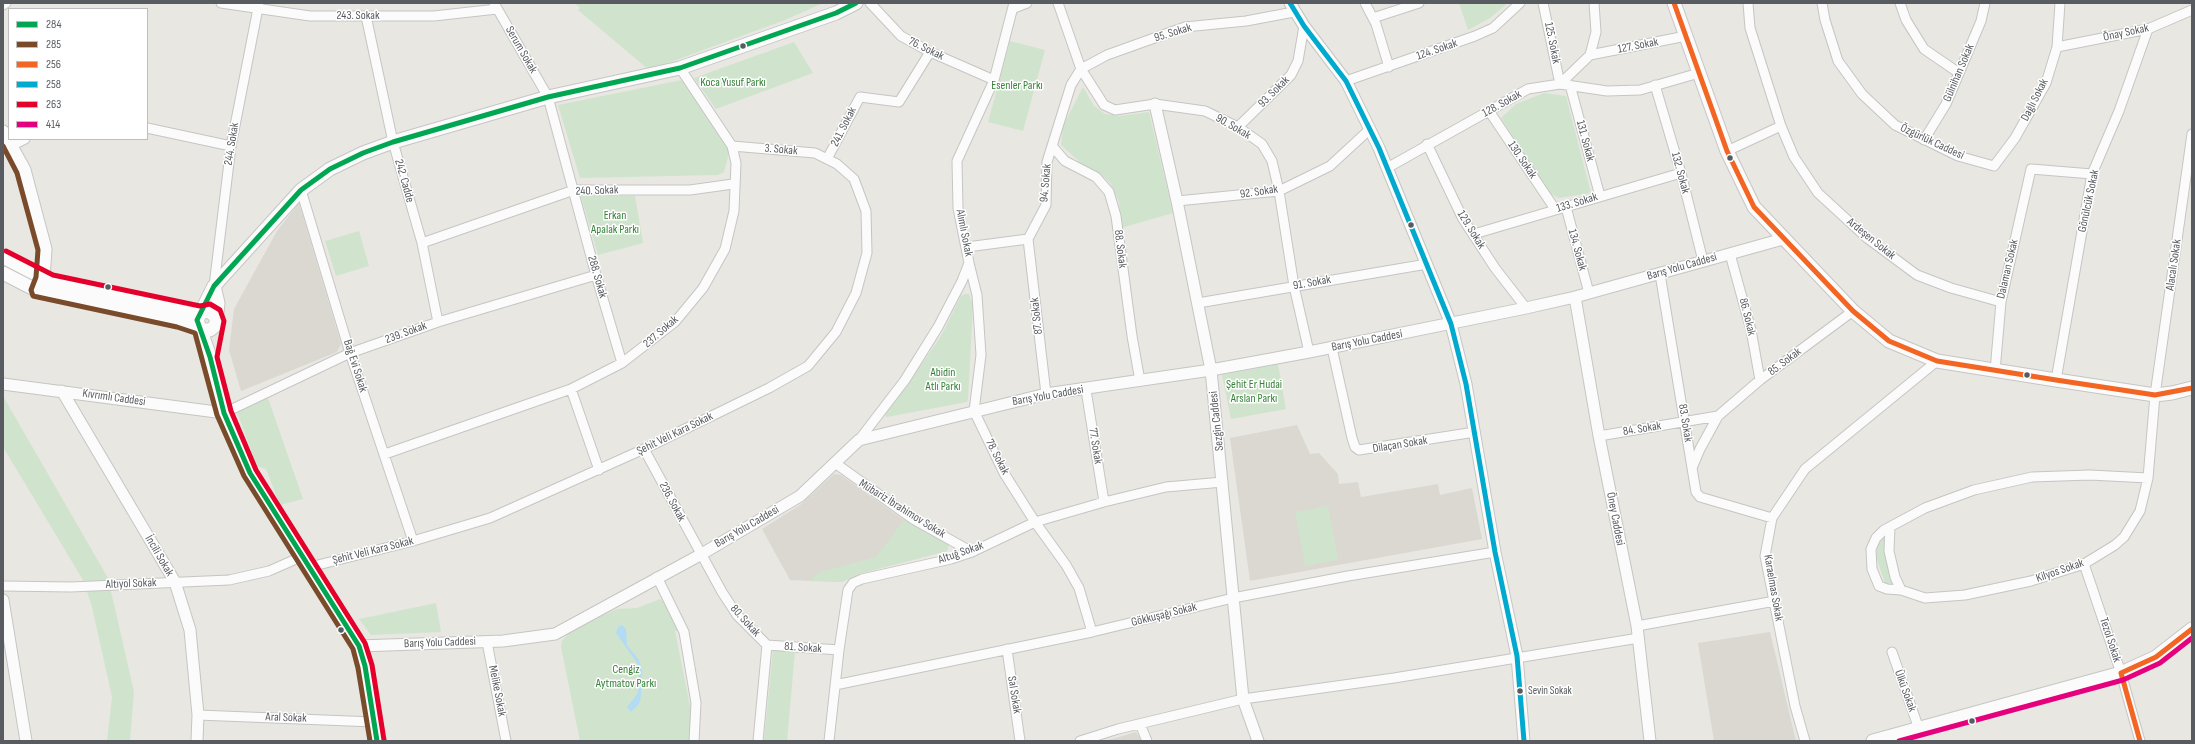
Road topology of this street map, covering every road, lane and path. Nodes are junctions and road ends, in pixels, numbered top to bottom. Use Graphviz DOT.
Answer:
graph roads {
  1 [pos="6,3"];
  2 [pos="221,3"];
  3 [pos="856,3"];
  4 [pos="870,3"];
  5 [pos="1027,3"];
  6 [pos="1058,3"];
  7 [pos="1365,3"];
  8 [pos="1419,3"];
  9 [pos="1520,3"];
  10 [pos="1543,3"];
  11 [pos="1594,3"];
  12 [pos="1674,3"];
  13 [pos="1748,3"];
  14 [pos="1822,3"];
  15 [pos="1900,3"];
  16 [pos="1985,3"];
  17 [pos="2060,3"];
  18 [pos="3,5"];
  19 [pos="1014,5"];
  20 [pos="258,6"];
  21 [pos="495,6"];
  22 [pos="1292,8"];
  23 [pos="2192,10"];
  24 [pos="366,16"];
  25 [pos="1373,18"];
  26 [pos="1304,26"];
  27 [pos="2148,29"];
  28 [pos="1686,36"];
  29 [pos="2057,47"];
  30 [pos="930,52"];
  31 [pos="1590,54"];
  32 [pos="1389,67"];
  33 [pos="680,68"];
  34 [pos="1081,69"];
  35 [pos="1699,73"];
  36 [pos="1959,73"];
  37 [pos="994,80"];
  38 [pos="1346,81"];
  39 [pos="1560,84"];
  40 [pos="1570,85"];
  41 [pos="1655,85"];
  42 [pos="548,97"];
  43 [pos="1155,104"];
  44 [pos="1489,111"];
  45 [pos="1781,126"];
  46 [pos="148,128"];
  47 [pos="1238,128"];
  48 [pos="1370,129"];
  49 [pos="3,132"];
  50 [pos="2192,134"];
  51 [pos="23,140"];
  52 [pos="1924,140"];
  53 [pos="393,142"];
  54 [pos="1427,144"];
  55 [pos="11,146"];
  56 [pos="231,146"];
  57 [pos="732,146"];
  58 [pos="1052,146"];
  59 [pos="1727,151"];
  60 [pos="827,159"];
  61 [pos="1994,166"];
  62 [pos="1387,168"];
  63 [pos="1681,173"];
  64 [pos="2092,174"];
  65 [pos="733,184"];
  66 [pos="301,190"];
  67 [pos="574,190"];
  68 [pos="1280,191"];
  69 [pos="1600,196"];
  70 [pos="1177,201"];
  71 [pos="1566,206"];
  72 [pos="1555,210"];
  73 [pos="1474,234"];
  74 [pos="1028,239"];
  75 [pos="1783,239"];
  76 [pos="422,243"];
  77 [pos="967,247"];
  78 [pos="1730,254"];
  79 [pos="3,257"];
  80 [pos="1703,262"];
  81 [pos="969,263"];
  82 [pos="1426,264"];
  83 [pos="3,273"];
  84 [pos="1660,274"];
  85 [pos="596,275"];
  86 [pos="41,285"];
  87 [pos="214,286"];
  88 [pos="1294,286"];
  89 [pos="1589,293"];
  90 [pos="1575,297"];
  91 [pos="2001,302"];
  92 [pos="1198,303"];
  93 [pos="1526,308"];
  94 [pos="1853,311"];
  95 [pos="200,313"];
  96 [pos="215,322"];
  97 [pos="438,322"];
  98 [pos="1451,324"];
  99 [pos="201,328"];
  100 [pos="1332,348"];
  101 [pos="1309,352"];
  102 [pos="350,353"];
  103 [pos="210,357"];
  104 [pos="1937,361"];
  105 [pos="622,363"];
  106 [pos="1211,370"];
  107 [pos="1994,370"];
  108 [pos="1760,380"];
  109 [pos="2056,380"];
  110 [pos="1140,381"];
  111 [pos="3,384"];
  112 [pos="2192,388"];
  113 [pos="571,389"];
  114 [pos="62,390"];
  115 [pos="1086,390"];
  116 [pos="2172,393"];
  117 [pos="1046,394"];
  118 [pos="2155,395"];
  119 [pos="2192,396"];
  120 [pos="974,411"];
  121 [pos="224,413"];
  122 [pos="1718,416"];
  123 [pos="1685,422"];
  124 [pos="1475,432"];
  125 [pos="1599,436"];
  126 [pos="858,440"];
  127 [pos="644,449"];
  128 [pos="385,454"];
  129 [pos="834,463"];
  130 [pos="1692,469"];
  131 [pos="599,470"];
  132 [pos="2148,478"];
  133 [pos="1223,482"];
  134 [pos="1104,502"];
  135 [pos="1772,518"];
  136 [pos="1034,522"];
  137 [pos="1890,527"];
  138 [pos="413,541"];
  139 [pos="972,552"];
  140 [pos="1495,552"];
  141 [pos="700,555"];
  142 [pos="307,562"];
  143 [pos="2084,564"];
  144 [pos="657,578"];
  145 [pos="175,582"];
  146 [pos="3,586"];
  147 [pos="1901,590"];
  148 [pos="1233,598"];
  149 [pos="3,600"];
  150 [pos="1774,601"];
  151 [pos="2192,629"];
  152 [pos="1092,632"];
  153 [pos="1638,632"];
  154 [pos="487,642"];
  155 [pos="767,645"];
  156 [pos="359,646"];
  157 [pos="1007,649"];
  158 [pos="839,650"];
  159 [pos="1892,652"];
  160 [pos="1516,656"];
  161 [pos="2121,673"];
  162 [pos="834,684"];
  163 [pos="1242,699"];
  164 [pos="198,715"];
  165 [pos="374,722"];
  166 [pos="1140,724"];
  167 [pos="1920,729"];
  168 [pos="26,741"];
  169 [pos="197,741"];
  170 [pos="377,741"];
  171 [pos="506,741"];
  172 [pos="694,741"];
  173 [pos="758,741"];
  174 [pos="829,741"];
  175 [pos="1020,741"];
  176 [pos="1080,741"];
  177 [pos="1147,741"];
  178 [pos="1258,741"];
  179 [pos="1524,741"];
  180 [pos="1650,741"];
  181 [pos="1805,741"];
  182 [pos="1873,741"];
  183 [pos="2140,741"];
  1 -- 18 [label="street"];
  2 -- 20 [label="street, 243. Sokak"];
  3 -- 33 [label="main road"];
  4 -- 30 [label="street, 76. Sokak"];
  5 -- 19 [label="street"];
  6 -- 34 [label="street, 90. Sokak"];
  7 -- 25 [label="street"];
  8 -- 25 [label="street"];
  9 -- 32 [label="street, 124. Sokak"];
  10 -- 39 [label="street, 125. Sokak"];
  11 -- 31 [label="street"];
  12 -- 28 [label="main road"];
  13 -- 45 [label="street, Ardeşen Sokak"];
  14 -- 52 [label="street, Özgürlük Caddesi"];
  15 -- 36 [label="street"];
  16 -- 36 [label="street, Gülnihan Sokak"];
  17 -- 29 [label="street, Dağlı Sokak"];
  19 -- 37 [label="street, Alımlı Sokak"];
  20 -- 24 [label="street, 243. Sokak"];
  20 -- 56 [label="street, 244. Sokak"];
  21 -- 24 [label="street, 243. Sokak"];
  21 -- 42 [label="street, Serum Sokak"];
  22 -- 26 [label="street"];
  22 -- 34 [label="street, 95. Sokak"];
  23 -- 27 [label="street, Önay Sokak"];
  24 -- 53 [label="street, 242. Cadde"];
  25 -- 32 [label="street"];
  26 -- 38 [label="street"];
  26 -- 47 [label="street, 93. Sokak"];
  27 -- 29 [label="street, Önay Sokak"];
  27 -- 64 [label="street, Gönülcük Sokak"];
  28 -- 31 [label="street, 127. Sokak"];
  28 -- 35 [label="main road"];
  29 -- 61 [label="street, Dağlı Sokak"];
  30 -- 37 [label="street, 76. Sokak"];
  30 -- 60 [label="street, 241. Sokak"];
  31 -- 39 [label="street"];
  32 -- 38 [label="street, 124. Sokak"];
  33 -- 42 [label="main road"];
  33 -- 57 [label="street, 237. Sokak"];
  34 -- 43 [label="street, 90. Sokak"];
  34 -- 58 [label="street, 94. Sokak"];
  35 -- 41 [label="street, 128. Sokak"];
  35 -- 59 [label="main road"];
  36 -- 52 [label="street, Gülnihan Sokak"];
  37 -- 77 [label="street, Alımlı Sokak"];
  38 -- 48 [label="street"];
  39 -- 40 [label="street, 128. Sokak"];
  39 -- 44 [label="street, 128. Sokak"];
  40 -- 41 [label="street, 128. Sokak"];
  40 -- 69 [label="street, 131. Sokak"];
  41 -- 63 [label="street, 132. Sokak"];
  42 -- 53 [label="main road"];
  42 -- 67 [label="street, 288. Sokak"];
  43 -- 47 [label="street, 90. Sokak"];
  43 -- 70 [label="street, Sezgin Caddesi"];
  44 -- 54 [label="street, 128. Sokak"];
  44 -- 72 [label="street, 130. Sokak"];
  45 -- 59 [label="street"];
  45 -- 91 [label="street, Ardeşen Sokak"];
  46 -- 56 [label="street"];
  47 -- 68 [label="street, 90. Sokak"];
  48 -- 62 [label="street"];
  48 -- 68 [label="street, 92. Sokak"];
  49 -- 55 [label="main road"];
  50 -- 118 [label="street, Alacalı Sokak"];
  51 -- 55 [label="street"];
  52 -- 61 [label="street, Özgürlük Caddesi"];
  53 -- 66 [label="main road"];
  53 -- 76 [label="street, 242. Cadde"];
  54 -- 62 [label="street, 128. Sokak"];
  54 -- 73 [label="street, 129. Sokak"];
  55 -- 86 [label="main road"];
  56 -- 87 [label="street, 244. Sokak"];
  57 -- 60 [label="street, 3. Sokak"];
  57 -- 65 [label="street, 237. Sokak"];
  58 -- 74 [label="street, 94. Sokak"];
  58 -- 110 [label="street, 88. Sokak"];
  59 -- 75 [label="main road"];
  60 -- 127 [label="street, Şehit Veli Kara Sokak"];
  62 -- 82 [label="street"];
  63 -- 69 [label="street, 133. Sokak"];
  63 -- 80 [label="street, 132. Sokak"];
  64 -- 91 [label="street, Dalaman Sokak"];
  64 -- 109 [label="street, Gönülcük Sokak"];
  65 -- 67 [label="street, 240. Sokak"];
  65 -- 105 [label="street, 237. Sokak"];
  66 -- 87 [label="main road"];
  66 -- 102 [label="street, Bağ Evi Sokak"];
  67 -- 76 [label="street, 240. Sokak"];
  67 -- 85 [label="street, 288. Sokak"];
  68 -- 70 [label="street, 92. Sokak"];
  68 -- 88 [label="street, 90. Sokak"];
  69 -- 71 [label="street, 133. Sokak"];
  70 -- 92 [label="street, Sezgin Caddesi"];
  71 -- 72 [label="street, 133. Sokak"];
  71 -- 89 [label="street, 134. Sokak"];
  72 -- 73 [label="street, 133. Sokak"];
  73 -- 93 [label="street, 129. Sokak"];
  74 -- 77 [label="street"];
  74 -- 117 [label="street, 87. Sokak"];
  75 -- 78 [label="street, Barış Yolu Caddesi"];
  75 -- 94 [label="main road"];
  76 -- 97 [label="street, 242. Cadde"];
  77 -- 81 [label="street, Alımlı Sokak"];
  78 -- 80 [label="street, Barış Yolu Caddesi"];
  78 -- 108 [label="street, 86. Sokak"];
  79 -- 86 [label="main road"];
  80 -- 84 [label="street, Barış Yolu Caddesi"];
  81 -- 120 [label="street"];
  81 -- 126 [label="street, Alımlı Sokak"];
  82 -- 88 [label="street, 91. Sokak"];
  82 -- 98 [label="street"];
  83 -- 86 [label="main road"];
  84 -- 89 [label="street, Barış Yolu Caddesi"];
  84 -- 123 [label="street, 83. Sokak"];
  85 -- 97 [label="street, 239. Sokak"];
  85 -- 105 [label="street, 288. Sokak"];
  86 -- 95 [label="main road"];
  86 -- 99 [label="main road"];
  87 -- 95 [label="main road"];
  87 -- 96 [label="main road"];
  88 -- 92 [label="street, 91. Sokak"];
  88 -- 101 [label="street, 90. Sokak"];
  89 -- 90 [label="street, Barış Yolu Caddesi"];
  90 -- 93 [label="street, Barış Yolu Caddesi"];
  90 -- 125 [label="street, Öney Caddesi"];
  91 -- 107 [label="street, Dalaman Sokak"];
  92 -- 106 [label="street, Sezgin Caddesi"];
  93 -- 98 [label="street, Barış Yolu Caddesi"];
  94 -- 104 [label="main road"];
  94 -- 108 [label="street, 85. Sokak"];
  95 -- 96 [label="main road"];
  95 -- 99 [label="main road"];
  96 -- 99 [label="main road"];
  96 -- 103 [label="main road"];
  97 -- 102 [label="street, 239. Sokak"];
  98 -- 100 [label="street, Barış Yolu Caddesi"];
  98 -- 124 [label="street"];
  99 -- 103 [label="main road"];
  100 -- 101 [label="street, Barış Yolu Caddesi"];
  100 -- 124 [label="street, Dilaçan Sokak"];
  101 -- 106 [label="street, Barış Yolu Caddesi"];
  102 -- 121 [label="street, 239. Sokak"];
  102 -- 128 [label="street, Bağ Evi Sokak"];
  103 -- 121 [label="main road"];
  104 -- 107 [label="main road"];
  104 -- 135 [label="street, Karaelmas Sokak"];
  105 -- 113 [label="street, 237. Sokak"];
  106 -- 110 [label="street, Barış Yolu Caddesi"];
  106 -- 133 [label="street, Sezgin Caddesi"];
  107 -- 109 [label="main road"];
  108 -- 122 [label="street, 85. Sokak"];
  109 -- 118 [label="main road"];
  110 -- 115 [label="street, Barış Yolu Caddesi"];
  111 -- 114 [label="street, Kıvrımlı Caddesi"];
  112 -- 116 [label="main road"];
  113 -- 128 [label="street, 237. Sokak"];
  113 -- 131 [label="street"];
  114 -- 121 [label="street, Kıvrımlı Caddesi"];
  114 -- 145 [label="street, İncili Sokak"];
  115 -- 117 [label="street, Barış Yolu Caddesi"];
  115 -- 134 [label="street, 77. Sokak"];
  116 -- 118 [label="main road"];
  116 -- 119 [label="main road"];
  117 -- 120 [label="street, Barış Yolu Caddesi"];
  118 -- 132 [label="street, Kilyos Sokak"];
  120 -- 126 [label="street, Barış Yolu Caddesi"];
  120 -- 136 [label="street, 78. Sokak"];
  121 -- 142 [label="main road"];
  122 -- 123 [label="street"];
  122 -- 130 [label="street, 85. Sokak"];
  123 -- 125 [label="street, 84. Sokak"];
  123 -- 130 [label="street, 83. Sokak"];
  124 -- 140 [label="street"];
  125 -- 153 [label="street, Öney Caddesi"];
  126 -- 129 [label="street, Barış Yolu Caddesi"];
  127 -- 131 [label="street, Şehit Veli Kara Sokak"];
  127 -- 141 [label="street, 236. Sokak"];
  128 -- 138 [label="street, Bağ Evi Sokak"];
  129 -- 139 [label="street, Mübariz İbrahimov Sokak"];
  129 -- 141 [label="street, Barış Yolu Caddesi"];
  130 -- 135 [label="street, 83. Sokak"];
  131 -- 138 [label="street, Şehit Veli Kara Sokak"];
  132 -- 137 [label="street"];
  132 -- 143 [label="street, Kilyos Sokak"];
  133 -- 134 [label="street, Altuğ Sokak"];
  133 -- 148 [label="street, Sezgin Caddesi"];
  134 -- 136 [label="street, Altuğ Sokak"];
  135 -- 150 [label="street, Karaelmas Sokak"];
  136 -- 139 [label="street, Altuğ Sokak"];
  136 -- 152 [label="street, 78. Sokak"];
  137 -- 147 [label="street"];
  137 -- 147 [label="street"];
  138 -- 142 [label="street, Şehit Veli Kara Sokak"];
  139 -- 158 [label="street, Altuğ Sokak"];
  140 -- 148 [label="street, Gökkuşağı Sokak"];
  140 -- 160 [label="street"];
  141 -- 144 [label="street, Barış Yolu Caddesi"];
  141 -- 155 [label="street, 80. Sokak"];
  142 -- 145 [label="street, Altıyol Sokak"];
  142 -- 156 [label="main road"];
  143 -- 147 [label="street, Kilyos Sokak"];
  143 -- 161 [label="street, Tezol Sokak"];
  144 -- 154 [label="street, Barış Yolu Caddesi"];
  144 -- 172 [label="street"];
  145 -- 146 [label="street, Altıyol Sokak"];
  145 -- 164 [label="street, İncili Sokak"];
  148 -- 152 [label="street, Gökkuşağı Sokak"];
  148 -- 163 [label="street, Sezgin Caddesi"];
  149 -- 168 [label="street"];
  150 -- 153 [label="street"];
  150 -- 181 [label="street, Karaelmas Sokak"];
  151 -- 161 [label="main road"];
  152 -- 157 [label="street, Gökkuşağı Sokak"];
  153 -- 160 [label="street"];
  153 -- 180 [label="street, Öney Caddesi"];
  154 -- 156 [label="street, Barış Yolu Caddesi"];
  154 -- 171 [label="street, Melike Sokak"];
  155 -- 158 [label="street, 81. Sokak"];
  155 -- 173 [label="street, 80. Sokak"];
  156 -- 165 [label="main road"];
  157 -- 162 [label="street, Gökkuşağı Sokak"];
  157 -- 175 [label="street, Sal Sokak"];
  158 -- 162 [label="street, Altuğ Sokak"];
  159 -- 167 [label="street, Ülkü Sokak"];
  160 -- 163 [label="street"];
  160 -- 179 [label="street"];
  161 -- 167 [label="main road"];
  161 -- 183 [label="street, Tezol Sokak"];
  162 -- 174 [label="street, Altuğ Sokak"];
  163 -- 166 [label="street"];
  163 -- 178 [label="street, Sezgin Caddesi"];
  164 -- 165 [label="street, Aral Sokak"];
  164 -- 169 [label="street, İncili Sokak"];
  165 -- 170 [label="main road"];
  166 -- 176 [label="street"];
  166 -- 177 [label="street"];
  167 -- 182 [label="main road"];
}
